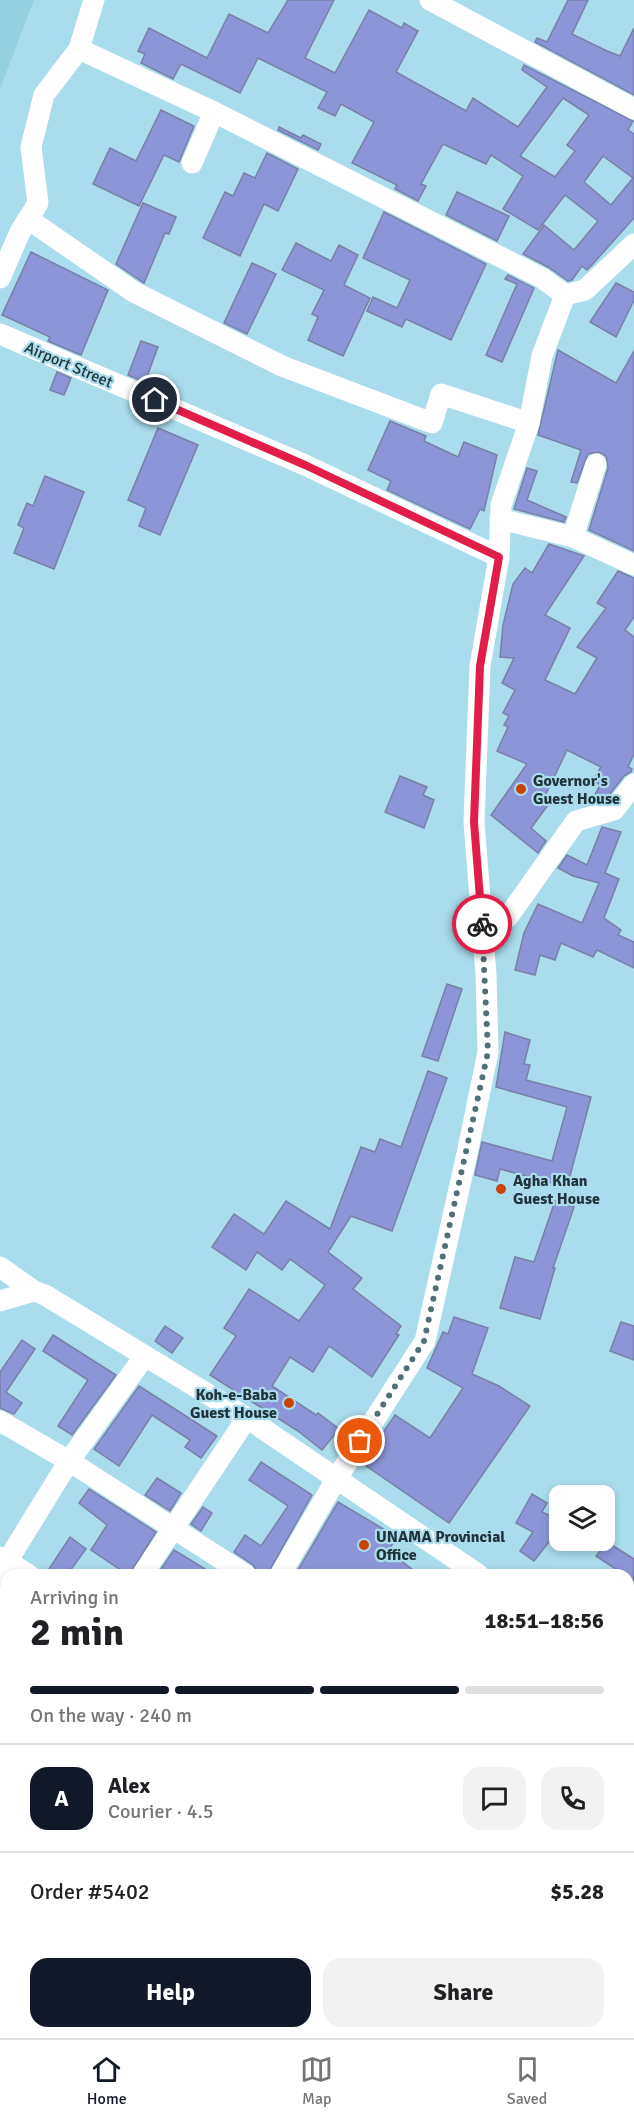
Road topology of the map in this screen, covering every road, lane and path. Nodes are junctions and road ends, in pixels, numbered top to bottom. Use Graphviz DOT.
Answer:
graph roads {
  1 [pos="94,0"];
  2 [pos="430,0"];
  3 [pos="79,49"];
  4 [pos="634,109"];
  5 [pos="214,112"];
  6 [pos="192,164"];
  7 [pos="28,219"];
  8 [pos="630,254"];
  9 [pos="0,278"];
  10 [pos="565,294"];
  11 [pos="0,334"];
  12 [pos="529,423"];
  13 [pos="596,464"];
  14 [pos="500,519"];
  15 [pos="573,537"];
  16 [pos="499,557"];
  17 [pos="634,565"];
  18 [pos="634,784"];
  19 [pos="483,932"];
  20 [pos="0,1267"];
  21 [pos="34,1291"];
  22 [pos="0,1301"];
  23 [pos="144,1358"];
  24 [pos="247,1418"];
  25 [pos="0,1421"];
  26 [pos="69,1461"];
  27 [pos="337,1478"];
  28 [pos="173,1528"];
  29 [pos="2,1564"];
  30 [pos="146,1569"];
  31 [pos="237,1569"];
  32 [pos="284,1569"];
  33 [pos="470,1569"];
  1 -- 3 [label="street"];
  2 -- 4 [label="street"];
  3 -- 5 [label="street"];
  3 -- 7 [label="street"];
  5 -- 6 [label="street"];
  5 -- 10 [label="street"];
  7 -- 9 [label="street"];
  7 -- 12 [label="street"];
  8 -- 10 [label="street"];
  10 -- 12 [label="street"];
  11 -- 16 [label="street, Airport Street"];
  12 -- 14 [label="street"];
  13 -- 15 [label="street"];
  14 -- 15 [label="street"];
  14 -- 16 [label="street"];
  15 -- 17 [label="street"];
  16 -- 19 [label="street"];
  18 -- 19 [label="street"];
  19 -- 27 [label="street"];
  20 -- 21 [label="street"];
  21 -- 22 [label="street"];
  21 -- 23 [label="street"];
  23 -- 24 [label="street"];
  23 -- 26 [label="street"];
  24 -- 27 [label="street"];
  24 -- 28 [label="street"];
  25 -- 26 [label="street"];
  26 -- 28 [label="street"];
  26 -- 29 [label="street"];
  27 -- 32 [label="street"];
  27 -- 33 [label="street"];
  28 -- 30 [label="street"];
  28 -- 31 [label="street"];
}
